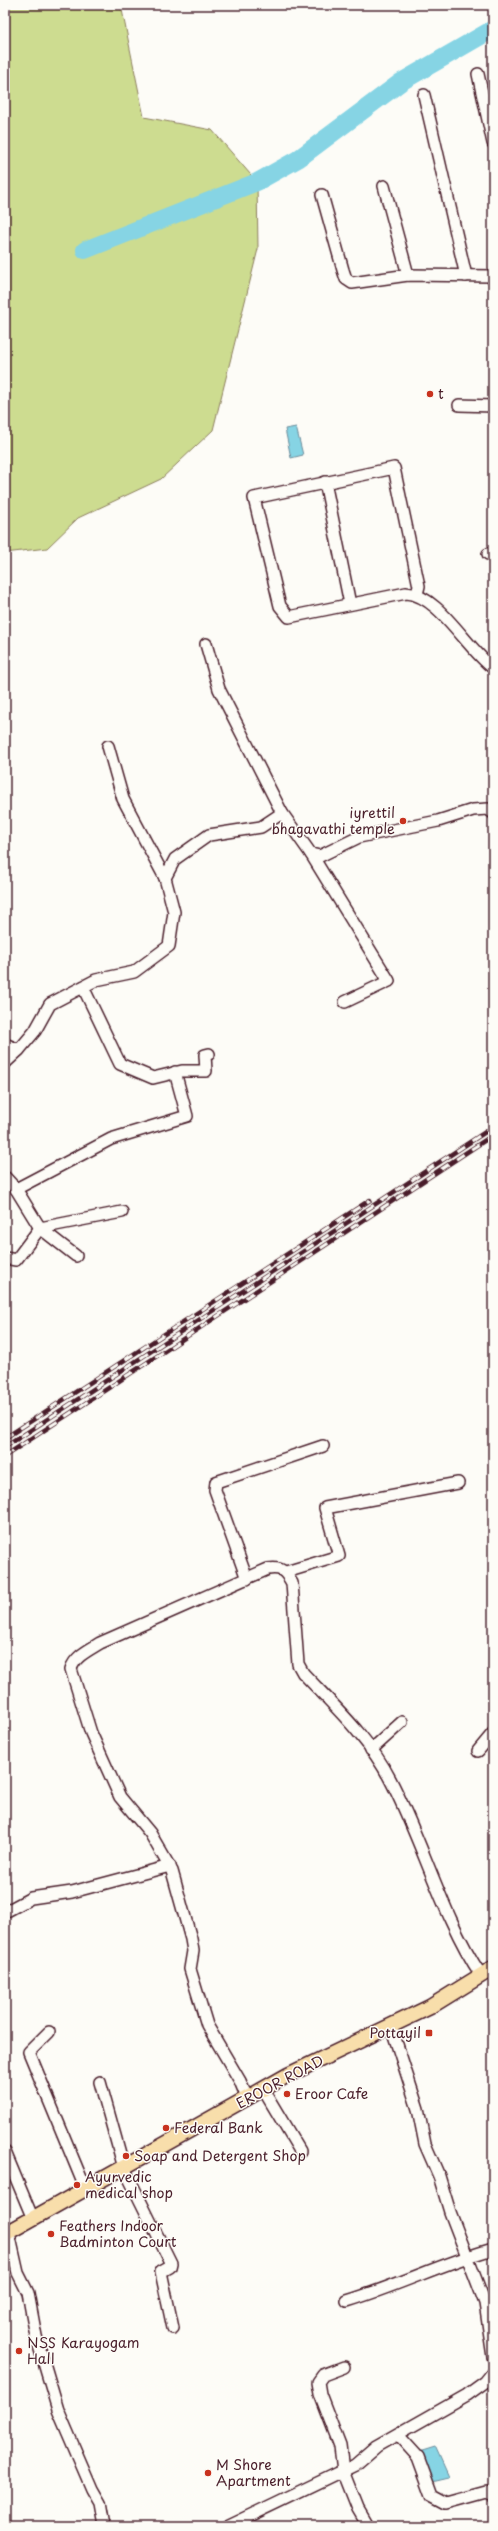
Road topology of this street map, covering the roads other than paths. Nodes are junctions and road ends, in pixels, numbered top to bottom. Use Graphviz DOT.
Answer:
graph roads {
  1 [pos="478,74"];
  2 [pos="424,95"];
  3 [pos="493,143"];
  4 [pos="384,186"];
  5 [pos="322,195"];
  6 [pos="408,275"];
  7 [pos="466,276"];
  8 [pos="493,276"];
  9 [pos="459,405"];
  10 [pos="493,406"];
  11 [pos="325,482"];
  12 [pos="417,594"];
  13 [pos="350,604"];
  14 [pos="206,644"];
  15 [pos="493,668"];
  16 [pos="108,746"];
  17 [pos="282,813"];
  18 [pos="493,813"];
  19 [pos="311,854"];
  20 [pos="165,878"];
  21 [pos="83,987"];
  22 [pos="344,1002"];
  23 [pos="5,1044"];
  24 [pos="19,1050"];
  25 [pos="209,1054"];
  26 [pos="5,1063"];
  27 [pos="175,1072"];
  28 [pos="5,1177"];
  29 [pos="16,1189"];
  30 [pos="122,1212"];
  31 [pos="40,1228"];
  32 [pos="76,1256"];
  33 [pos="5,1258"];
  34 [pos="323,1446"];
  35 [pos="458,1482"];
  36 [pos="286,1572"];
  37 [pos="247,1579"];
  38 [pos="402,1722"];
  39 [pos="493,1733"];
  40 [pos="371,1750"];
  41 [pos="478,1751"];
  42 [pos="170,1866"];
  43 [pos="5,1912"];
  44 [pos="493,1968"];
  45 [pos="481,1975"];
  46 [pos="390,2026"];
  47 [pos="49,2032"];
  48 [pos="100,2082"];
  49 [pos="263,2089"];
  50 [pos="248,2098"];
  51 [pos="300,2151"];
  52 [pos="5,2152"];
  53 [pos="124,2168"];
  54 [pos="86,2190"];
  55 [pos="34,2219"];
  56 [pos="7,2234"];
  57 [pos="493,2249"];
  58 [pos="468,2256"];
  59 [pos="347,2301"];
  60 [pos="174,2328"];
  61 [pos="493,2356"];
  62 [pos="344,2368"];
  63 [pos="493,2372"];
  64 [pos="398,2435"];
  65 [pos="343,2471"];
  66 [pos="493,2495"];
  67 [pos="104,2526"];
  68 [pos="228,2526"];
  69 [pos="368,2526"];
  1 -- 3 [label="street"];
  2 -- 7 [label="street"];
  4 -- 6 [label="street"];
  5 -- 6 [label="street"];
  6 -- 7 [label="street"];
  7 -- 8 [label="street"];
  9 -- 10 [label="street"];
  11 -- 12 [label="street"];
  11 -- 13 [label="street"];
  11 -- 13 [label="street"];
  12 -- 13 [label="street"];
  12 -- 15 [label="street"];
  14 -- 17 [label="street"];
  16 -- 20 [label="street"];
  17 -- 19 [label="street"];
  17 -- 20 [label="street"];
  18 -- 19 [label="street"];
  19 -- 22 [label="street"];
  20 -- 21 [label="street"];
  21 -- 24 [label="street"];
  21 -- 27 [label="street"];
  23 -- 24 [label="street"];
  24 -- 26 [label="street"];
  25 -- 27 [label="street"];
  27 -- 29 [label="street"];
  28 -- 29 [label="street"];
  29 -- 31 [label="street"];
  30 -- 31 [label="street"];
  31 -- 32 [label="street"];
  31 -- 33 [label="street"];
  34 -- 37 [label="street"];
  35 -- 36 [label="street"];
  36 -- 37 [label="street"];
  36 -- 40 [label="street"];
  37 -- 42 [label="street"];
  38 -- 40 [label="street"];
  39 -- 41 [label="street"];
  40 -- 45 [label="street"];
  42 -- 43 [label="street"];
  42 -- 50 [label="street"];
  44 -- 45 [label="main road, EROOR ROAD"];
  45 -- 46 [label="main road, EROOR ROAD"];
  46 -- 49 [label="main road, EROOR ROAD"];
  46 -- 58 [label="street"];
  47 -- 54 [label="street"];
  48 -- 53 [label="street"];
  49 -- 50 [label="main road, EROOR ROAD"];
  49 -- 51 [label="street"];
  50 -- 53 [label="main road, EROOR ROAD"];
  52 -- 55 [label="street"];
  53 -- 54 [label="main road, EROOR ROAD"];
  53 -- 60 [label="street"];
  54 -- 55 [label="main road, EROOR ROAD"];
  55 -- 56 [label="main road, EROOR ROAD"];
  56 -- 67 [label="street"];
  57 -- 58 [label="street"];
  58 -- 59 [label="street"];
  58 -- 61 [label="street"];
  62 -- 65 [label="street"];
  63 -- 64 [label="street"];
  64 -- 65 [label="street"];
  64 -- 66 [label="street"];
  65 -- 68 [label="street"];
  65 -- 69 [label="street"];
}
